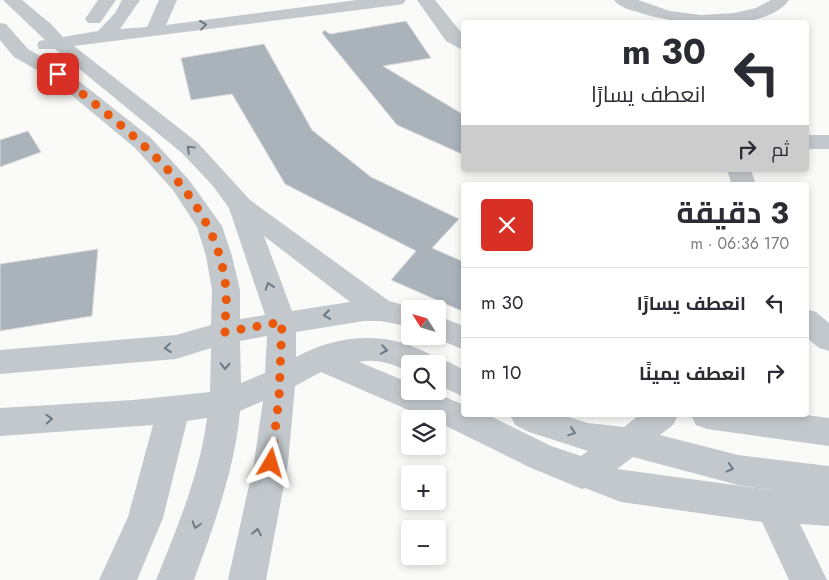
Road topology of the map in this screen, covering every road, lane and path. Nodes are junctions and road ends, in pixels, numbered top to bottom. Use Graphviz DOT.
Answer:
graph roads {
  1 [pos="12,0"];
  2 [pos="107,0"];
  3 [pos="298,0"];
  4 [pos="398,0"];
  5 [pos="426,0"];
  6 [pos="623,0"];
  7 [pos="780,0"];
  8 [pos="165,7"];
  9 [pos="127,8"];
  10 [pos="696,20"];
  11 [pos="720,20"];
  12 [pos="68,27"];
  13 [pos="154,32"];
  14 [pos="104,36"];
  15 [pos="10,39"];
  16 [pos="461,43"];
  17 [pos="809,142"];
  18 [pos="829,142"];
  19 [pos="241,206"];
  20 [pos="381,310"];
  21 [pos="401,314"];
  22 [pos="282,322"];
  23 [pos="809,323"];
  24 [pos="446,331"];
  25 [pos="225,332"];
  26 [pos="461,338"];
  27 [pos="829,340"];
  28 [pos="402,355"];
  29 [pos="319,358"];
  30 [pos="0,362"];
  31 [pos="446,375"];
  32 [pos="280,380"];
  33 [pos="461,382"];
  34 [pos="225,403"];
  35 [pos="174,408"];
  36 [pos="530,417"];
  37 [pos="660,417"];
  38 [pos="721,417"];
  39 [pos="0,422"];
  40 [pos="829,432"];
  41 [pos="629,442"];
  42 [pos="582,474"];
  43 [pos="829,482"];
  44 [pos="773,506"];
  45 [pos="829,508"];
  46 [pos="118,580"];
  47 [pos="175,580"];
  48 [pos="247,580"];
  49 [pos="808,580"];
  1 -- 12 [label="street"];
  2 -- 12 [label="street"];
  3 -- 8 [label="street"];
  13 -- 4 [label="street, one-way"];
  5 -- 16 [label="street"];
  6 -- 10 [label="street"];
  7 -- 11 [label="street"];
  8 -- 9 [label="street"];
  8 -- 13 [label="street"];
  9 -- 12 [label="street"];
  9 -- 14 [label="street"];
  12 -- 14 [label="street"];
  12 -- 15 [label="street"];
  19 -- 12 [label="street, one-way"];
  13 -- 14 [label="street"];
  15 -- 25 [label="street"];
  17 -- 18 [label="street"];
  19 -- 20 [label="street"];
  22 -- 19 [label="street, one-way"];
  20 -- 21 [label="street"];
  20 -- 22 [label="street, one-way"];
  22 -- 25 [label="street"];
  22 -- 32 [label="street"];
  23 -- 27 [label="street"];
  24 -- 26 [label="street"];
  25 -- 30 [label="street, one-way"];
  25 -- 34 [label="street, one-way"];
  29 -- 28 [label="street, one-way"];
  29 -- 32 [label="street"];
  29 -- 42 [label="street"];
  31 -- 33 [label="street"];
  32 -- 34 [label="street"];
  48 -- 32 [label="street, one-way"];
  34 -- 35 [label="street"];
  34 -- 47 [label="street, one-way"];
  39 -- 35 [label="street, one-way"];
  35 -- 46 [label="street"];
  36 -- 41 [label="street, one-way"];
  37 -- 41 [label="street"];
  38 -- 40 [label="street"];
  41 -- 42 [label="street"];
  41 -- 43 [label="street, one-way"];
  42 -- 44 [label="street"];
  44 -- 45 [label="street"];
  44 -- 49 [label="street"];
}
